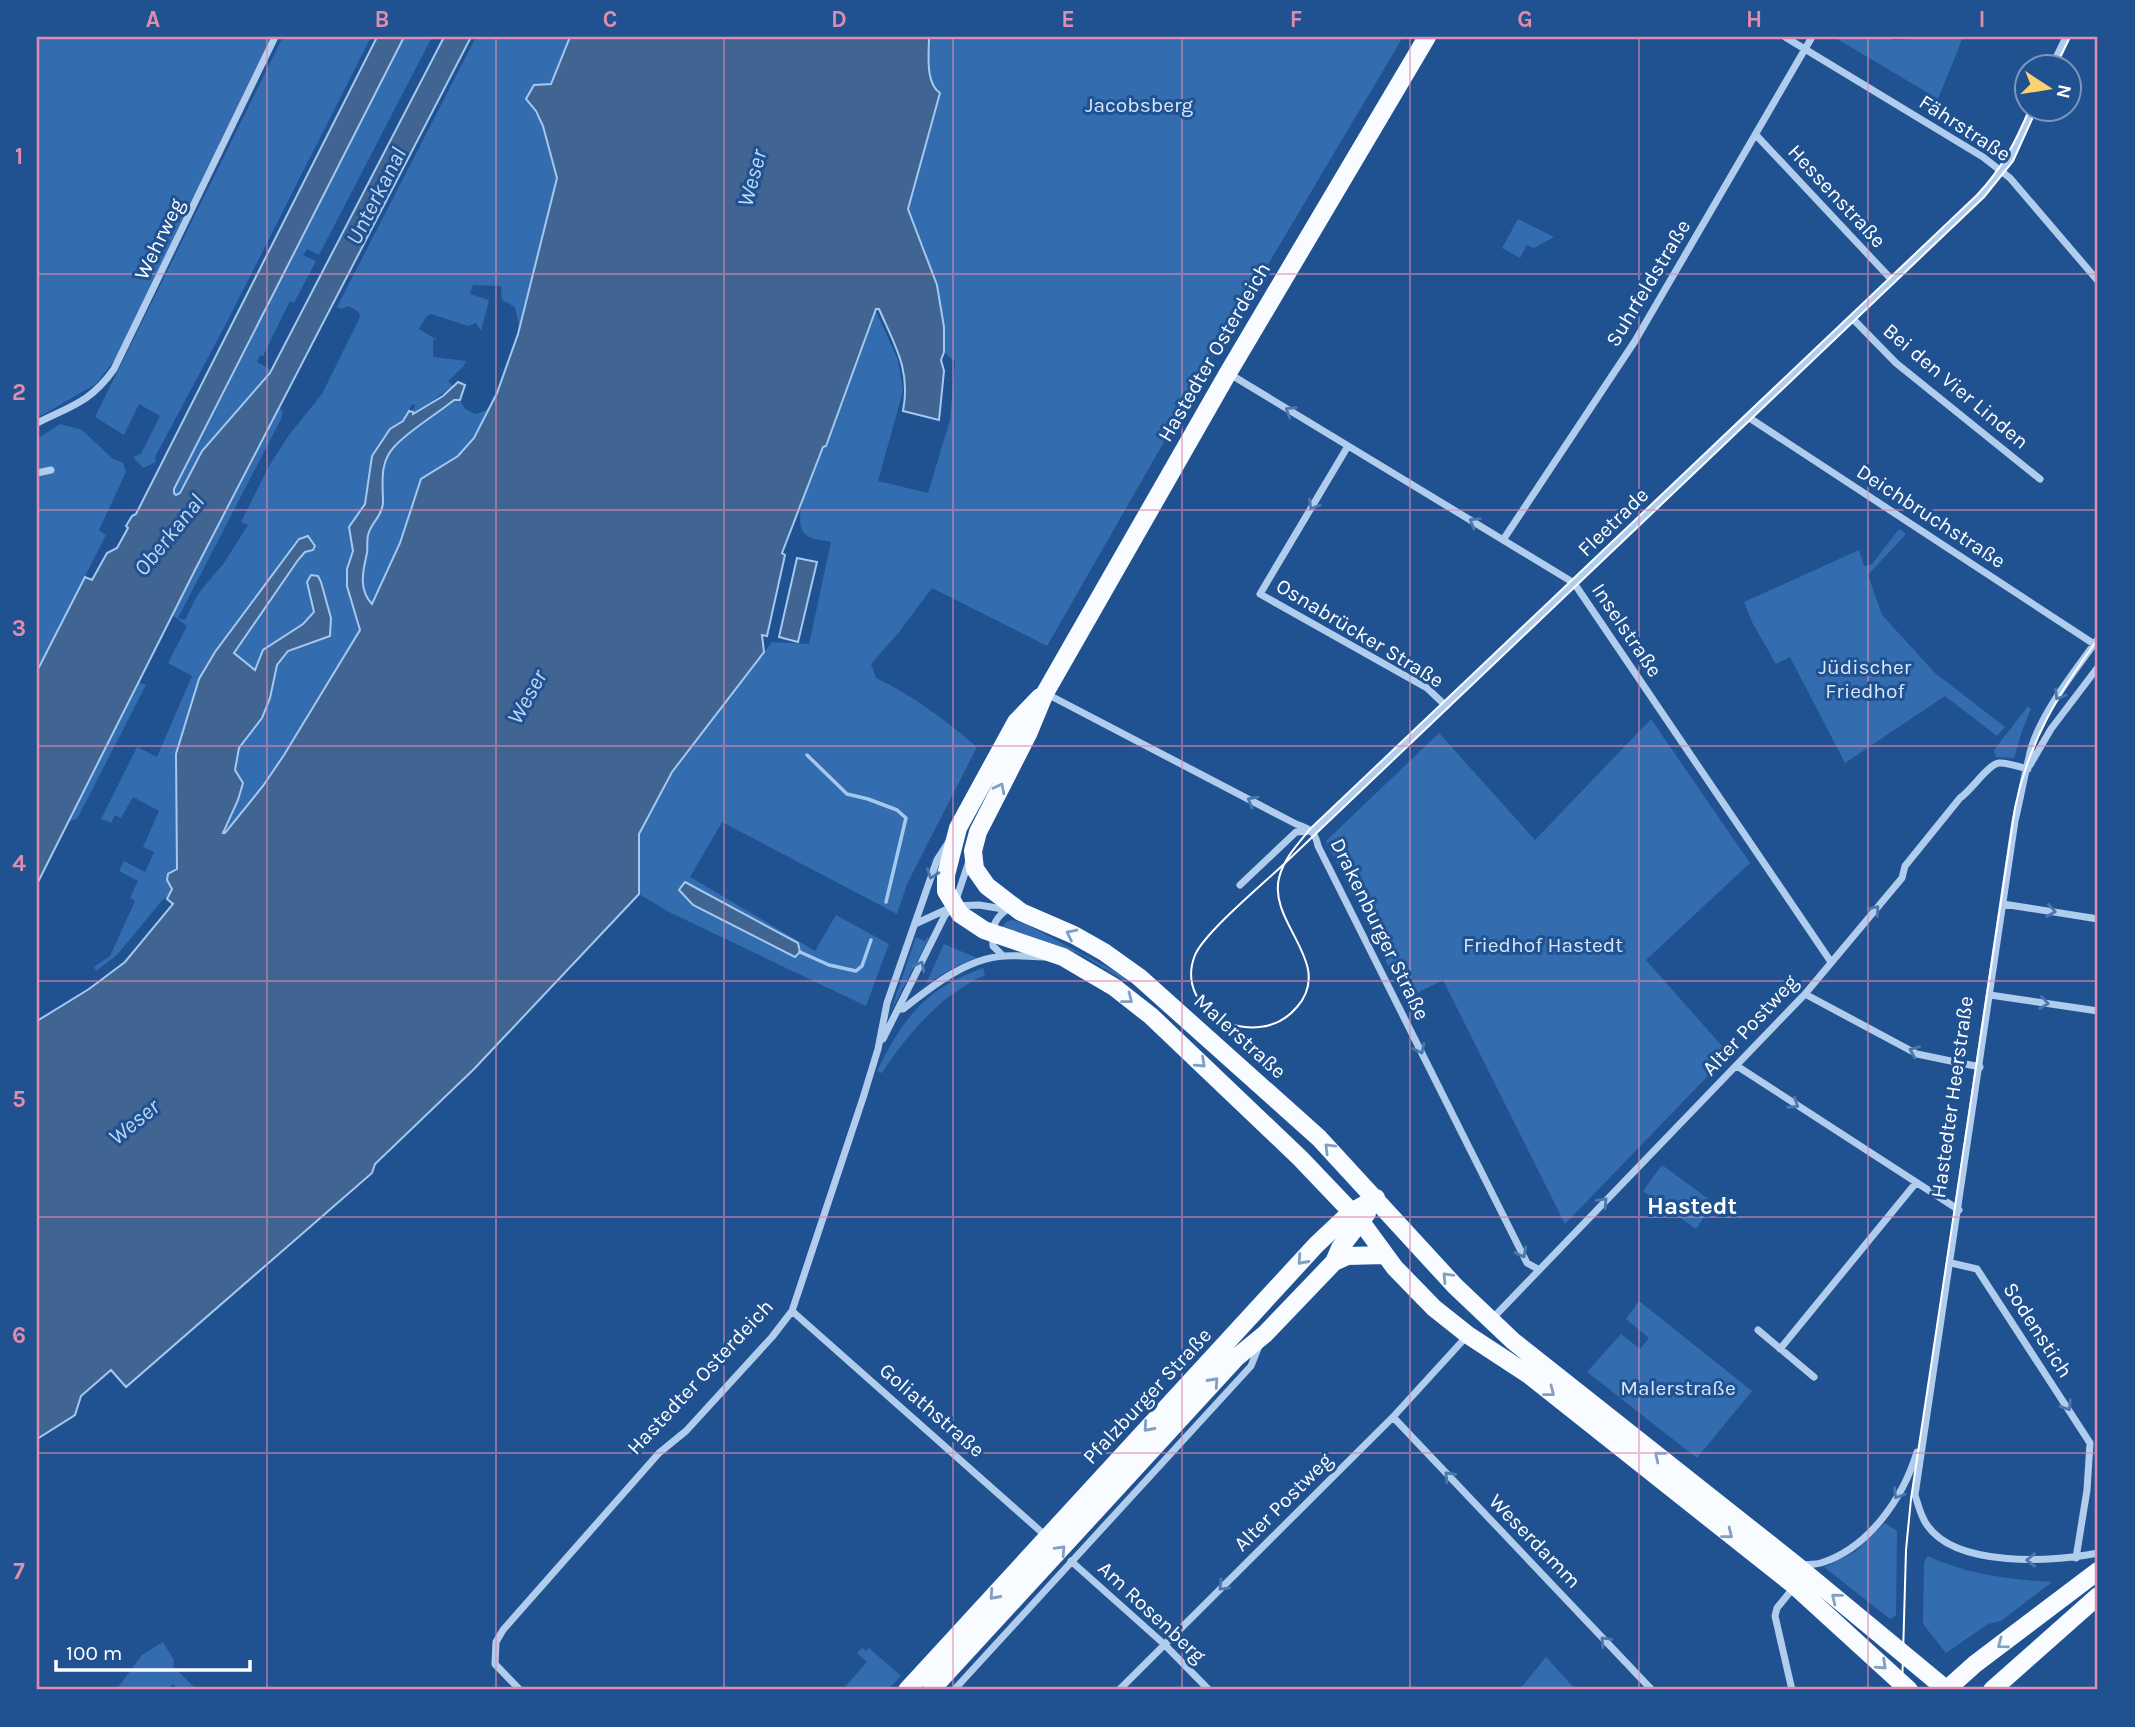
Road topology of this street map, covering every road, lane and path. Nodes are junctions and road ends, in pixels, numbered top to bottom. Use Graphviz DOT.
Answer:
graph roads {
  1 [pos="275,37"];
  2 [pos="1427,37"];
  3 [pos="1785,37"];
  4 [pos="1812,37"];
  5 [pos="1806,50"];
  6 [pos="2028,122"];
  7 [pos="1756,135"];
  8 [pos="2002,171"];
  9 [pos="1892,280"];
  10 [pos="2098,281"];
  11 [pos="1852,318"];
  12 [pos="1228,373"];
  13 [pos="1748,417"];
  14 [pos="37,423"];
  15 [pos="1348,446"];
  16 [pos="51,470"];
  17 [pos="37,473"];
  18 [pos="2039,479"];
  19 [pos="1503,540"];
  20 [pos="1574,583"];
  21 [pos="2096,641"];
  22 [pos="2098,667"];
  23 [pos="1045,692"];
  24 [pos="1446,706"];
  25 [pos="2028,769"];
  26 [pos="958,828"];
  27 [pos="1313,831"];
  28 [pos="973,851"];
  29 [pos="1240,885"];
  30 [pos="2003,904"];
  31 [pos="954,906"];
  32 [pos="1013,911"];
  33 [pos="2098,919"];
  34 [pos="915,924"];
  35 [pos="992,933"];
  36 [pos="1003,956"];
  37 [pos="1063,957"];
  38 [pos="1831,962"];
  39 [pos="1805,994"];
  40 [pos="1990,995"];
  41 [pos="898,1009"];
  42 [pos="2098,1011"];
  43 [pos="878,1049"];
  44 [pos="1737,1066"];
  45 [pos="1980,1067"];
  46 [pos="1915,1184"];
  47 [pos="1376,1198"];
  48 [pos="1959,1210"];
  49 [pos="1356,1217"];
  50 [pos="1385,1255"];
  51 [pos="1334,1262"];
  52 [pos="1951,1263"];
  53 [pos="1538,1269"];
  54 [pos="792,1311"];
  55 [pos="1490,1321"];
  56 [pos="1758,1330"];
  57 [pos="1265,1334"];
  58 [pos="1468,1335"];
  59 [pos="1780,1349"];
  60 [pos="1814,1377"];
  61 [pos="1393,1417"];
  62 [pos="1924,1432"];
  63 [pos="1047,1537"];
  64 [pos="2098,1553"];
  65 [pos="2076,1558"];
  66 [pos="1071,1561"];
  67 [pos="1796,1565"];
  68 [pos="2098,1571"];
  69 [pos="1795,1586"];
  70 [pos="2098,1596"];
  71 [pos="1164,1644"];
  72 [pos="2002,1687"];
  73 [pos="520,1690"];
  74 [pos="907,1690"];
  75 [pos="931,1690"];
  76 [pos="954,1690"];
  77 [pos="1119,1690"];
  78 [pos="1209,1690"];
  79 [pos="1652,1690"];
  80 [pos="1792,1690"];
  81 [pos="1909,1690"];
  82 [pos="1947,1690"];
  1 -- 14 [label="street, Wehrweg"];
  2 -- 12 [label="main road, Hastedter Osterdeich"];
  3 -- 5 [label="street, Fährstraße"];
  4 -- 5 [label="street, Suhrfeldstraße"];
  5 -- 7 [label="street, Suhrfeldstraße"];
  5 -- 8 [label="street, Fährstraße"];
  6 -- 8 [label="street, Fleetrade"];
  7 -- 9 [label="street, Hessenstraße"];
  7 -- 19 [label="street, Suhrfeldstraße"];
  8 -- 9 [label="street, Fleetrade"];
  8 -- 10 [label="street, Fährstraße"];
  9 -- 11 [label="street, Fleetrade"];
  11 -- 13 [label="street, Fleetrade"];
  11 -- 18 [label="street, Bei den Vier Linden"];
  15 -- 12 [label="street, Inselstraße, one-way"];
  12 -- 23 [label="main road, Hastedter Osterdeich"];
  13 -- 20 [label="street, Fleetrade"];
  13 -- 21 [label="street, Deichbruchstraße"];
  19 -- 15 [label="street, Inselstraße, one-way"];
  15 -- 24 [label="street, Osnabrücker Straße, one-way"];
  16 -- 17 [label="street"];
  19 -- 20 [label="street, Inselstraße"];
  20 -- 24 [label="street, Fleetrade"];
  20 -- 38 [label="street, Inselstraße"];
  21 -- 25 [label="street, Hastedter Heerstraße, one-way"];
  22 -- 25 [label="street, Hastedter Heerstraße"];
  23 -- 26 [label="main road, Hastedter Osterdeich"];
  27 -- 23 [label="street, Drakenburger Straße, one-way"];
  28 -- 23 [label="main road, Hastedter Osterdeich, one-way"];
  24 -- 27 [label="street, Fleetrade"];
  25 -- 30 [label="street, Hastedter Heerstraße"];
  38 -- 25 [label="street, Alter Postweg, one-way"];
  26 -- 31 [label="main road"];
  26 -- 34 [label="street, Hastedter Osterdeich, one-way"];
  27 -- 29 [label="street, Fleetrade"];
  27 -- 53 [label="street, Drakenburger Straße, one-way"];
  28 -- 31 [label="street, Hastedter Osterdeich"];
  28 -- 32 [label="main road, Malerstraße"];
  30 -- 33 [label="street, one-way"];
  30 -- 40 [label="street, Hastedter Heerstraße"];
  31 -- 32 [label="street, Malerstraße"];
  31 -- 34 [label="street, Malerstraße"];
  31 -- 35 [label="main road"];
  41 -- 31 [label="street, Hastedter Osterdeich, one-way"];
  32 -- 35 [label="street"];
  47 -- 32 [label="main road, Malerstraße, one-way"];
  34 -- 43 [label="street, Hastedter Osterdeich"];
  35 -- 36 [label="street"];
  35 -- 37 [label="main road"];
  36 -- 37 [label="street"];
  36 -- 41 [label="street"];
  37 -- 49 [label="main road, one-way"];
  38 -- 39 [label="street, Alter Postweg"];
  39 -- 44 [label="street, Alter Postweg"];
  45 -- 39 [label="street, one-way"];
  40 -- 42 [label="street, one-way"];
  40 -- 45 [label="street, Hastedter Heerstraße"];
  41 -- 43 [label="street, Hastedter Osterdeich"];
  43 -- 54 [label="street, Hastedter Osterdeich"];
  44 -- 46 [label="street, one-way"];
  53 -- 44 [label="street, Alter Postweg, one-way"];
  45 -- 48 [label="street, Hastedter Heerstraße"];
  46 -- 48 [label="street"];
  46 -- 59 [label="street"];
  47 -- 49 [label="main road, Pfalzburger Straße"];
  55 -- 47 [label="main road, Malerstraße, one-way"];
  48 -- 52 [label="street, Hastedter Heerstraße"];
  49 -- 50 [label="main road"];
  49 -- 51 [label="main road, Pfalzburger Straße"];
  49 -- 63 [label="main road, Pfalzburger Straße, one-way"];
  50 -- 51 [label="main road"];
  50 -- 58 [label="main road"];
  51 -- 57 [label="main road, Pfalzburger Straße"];
  52 -- 62 [label="street, Hastedter Heerstraße"];
  52 -- 65 [label="street, Sodenstich, one-way"];
  53 -- 55 [label="street, Alter Postweg"];
  54 -- 63 [label="street, Goliathstraße"];
  54 -- 73 [label="street, Hastedter Osterdeich"];
  67 -- 55 [label="main road, Malerstraße, one-way"];
  56 -- 59 [label="street"];
  57 -- 66 [label="street, Pfalzburger Straße"];
  75 -- 57 [label="main road, Pfalzburger Straße, one-way"];
  58 -- 61 [label="street, Alter Postweg"];
  58 -- 69 [label="main road, one-way"];
  59 -- 60 [label="street"];
  61 -- 71 [label="street, Alter Postweg, one-way"];
  79 -- 61 [label="street, Weserdamm, one-way"];
  65 -- 62 [label="street, Hastedter Heerstraße, one-way"];
  62 -- 67 [label="street, Hastedter Heerstraße, one-way"];
  63 -- 74 [label="main road, Pfalzburger Straße, one-way"];
  64 -- 65 [label="street"];
  66 -- 71 [label="street, Am Rosenberg"];
  66 -- 76 [label="street, Pfalzburger Straße"];
  82 -- 67 [label="main road, Malerstraße, one-way"];
  68 -- 82 [label="main road, one-way"];
  69 -- 80 [label="street"];
  69 -- 81 [label="main road, one-way"];
  70 -- 72 [label="main road"];
  71 -- 77 [label="street, Alter Postweg"];
  71 -- 78 [label="street, Am Rosenberg"];
}
